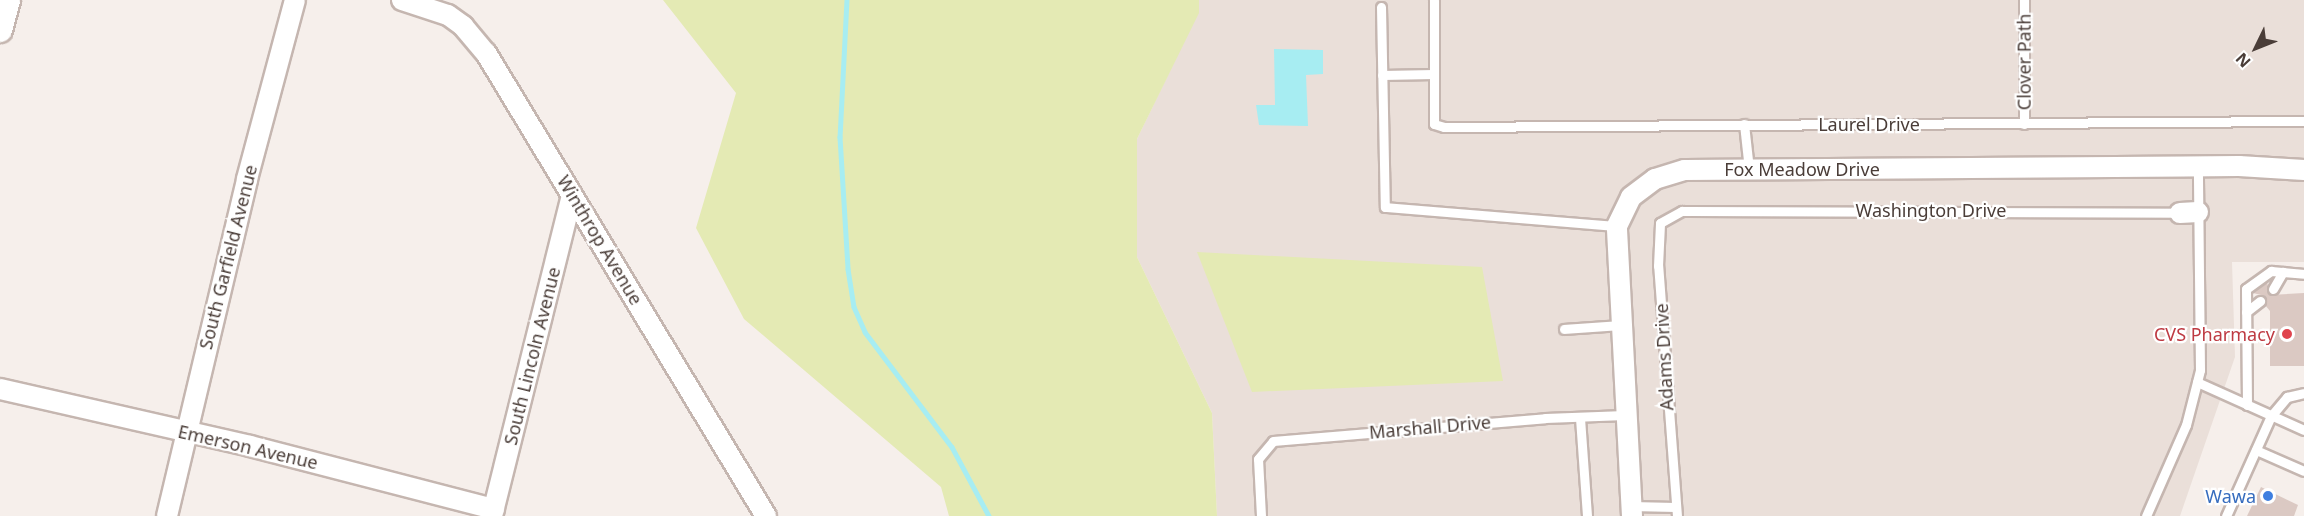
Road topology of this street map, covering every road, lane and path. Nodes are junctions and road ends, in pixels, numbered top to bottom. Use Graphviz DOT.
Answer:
graph roads {
  1 [pos="8,0"];
  2 [pos="296,0"];
  3 [pos="402,0"];
  4 [pos="1434,0"];
  5 [pos="2024,0"];
  6 [pos="1381,7"];
  7 [pos="0,30"];
  8 [pos="1434,74"];
  9 [pos="1382,75"];
  10 [pos="2304,121"];
  11 [pos="1744,124"];
  12 [pos="2024,124"];
  13 [pos="2198,166"];
  14 [pos="1749,169"];
  15 [pos="2304,170"];
  16 [pos="572,196"];
  17 [pos="1682,211"];
  18 [pos="2189,212"];
  19 [pos="1617,226"];
  20 [pos="2283,272"];
  21 [pos="2304,274"];
  22 [pos="2273,289"];
  23 [pos="2260,301"];
  24 [pos="2246,312"];
  25 [pos="1620,325"];
  26 [pos="1564,329"];
  27 [pos="2197,382"];
  28 [pos="0,389"];
  29 [pos="2304,393"];
  30 [pos="2247,405"];
  31 [pos="1625,415"];
  32 [pos="2271,416"];
  33 [pos="1580,418"];
  34 [pos="2304,430"];
  35 [pos="186,432"];
  36 [pos="2256,450"];
  37 [pos="2304,471"];
  38 [pos="1631,511"];
  39 [pos="1677,511"];
  40 [pos="493,512"];
  41 [pos="167,516"];
  42 [pos="766,516"];
  43 [pos="1261,516"];
  44 [pos="1587,516"];
  45 [pos="2146,516"];
  46 [pos="2226,516"];
  1 -- 7 [label="street"];
  2 -- 35 [label="street, South Garfield Avenue"];
  3 -- 16 [label="street, Winthrop Avenue"];
  4 -- 8 [label="lane"];
  5 -- 12 [label="lane, Clover Path"];
  6 -- 9 [label="lane"];
  8 -- 9 [label="lane"];
  8 -- 11 [label="lane, Laurel Drive"];
  9 -- 19 [label="lane"];
  10 -- 12 [label="lane, Laurel Drive"];
  11 -- 12 [label="lane, Laurel Drive"];
  11 -- 14 [label="lane"];
  13 -- 14 [label="street, Fox Meadow Drive"];
  13 -- 15 [label="street, Fox Meadow Drive"];
  13 -- 18 [label="lane"];
  14 -- 19 [label="street, Fox Meadow Drive"];
  16 -- 40 [label="street, South Lincoln Avenue"];
  16 -- 42 [label="street, Winthrop Avenue"];
  17 -- 18 [label="lane, Washington Drive"];
  17 -- 39 [label="lane, Adams Drive"];
  18 -- 27 [label="lane"];
  19 -- 25 [label="street, Fox Meadow Drive"];
  20 -- 21 [label="lane"];
  20 -- 22 [label="lane"];
  20 -- 24 [label="lane"];
  23 -- 24 [label="lane"];
  24 -- 30 [label="lane"];
  25 -- 26 [label="lane"];
  25 -- 31 [label="street, Fox Meadow Drive"];
  27 -- 30 [label="lane"];
  27 -- 45 [label="lane"];
  28 -- 35 [label="street, Emerson Avenue"];
  29 -- 32 [label="lane"];
  30 -- 32 [label="lane"];
  31 -- 33 [label="lane, Marshall Drive"];
  31 -- 38 [label="street, Fox Meadow Drive"];
  32 -- 34 [label="lane"];
  32 -- 36 [label="lane"];
  33 -- 43 [label="lane, Marshall Drive"];
  33 -- 44 [label="lane"];
  35 -- 40 [label="street, Emerson Avenue"];
  35 -- 41 [label="street, South Garfield Avenue"];
  36 -- 37 [label="lane"];
  36 -- 46 [label="lane"];
  38 -- 39 [label="lane"];
}
